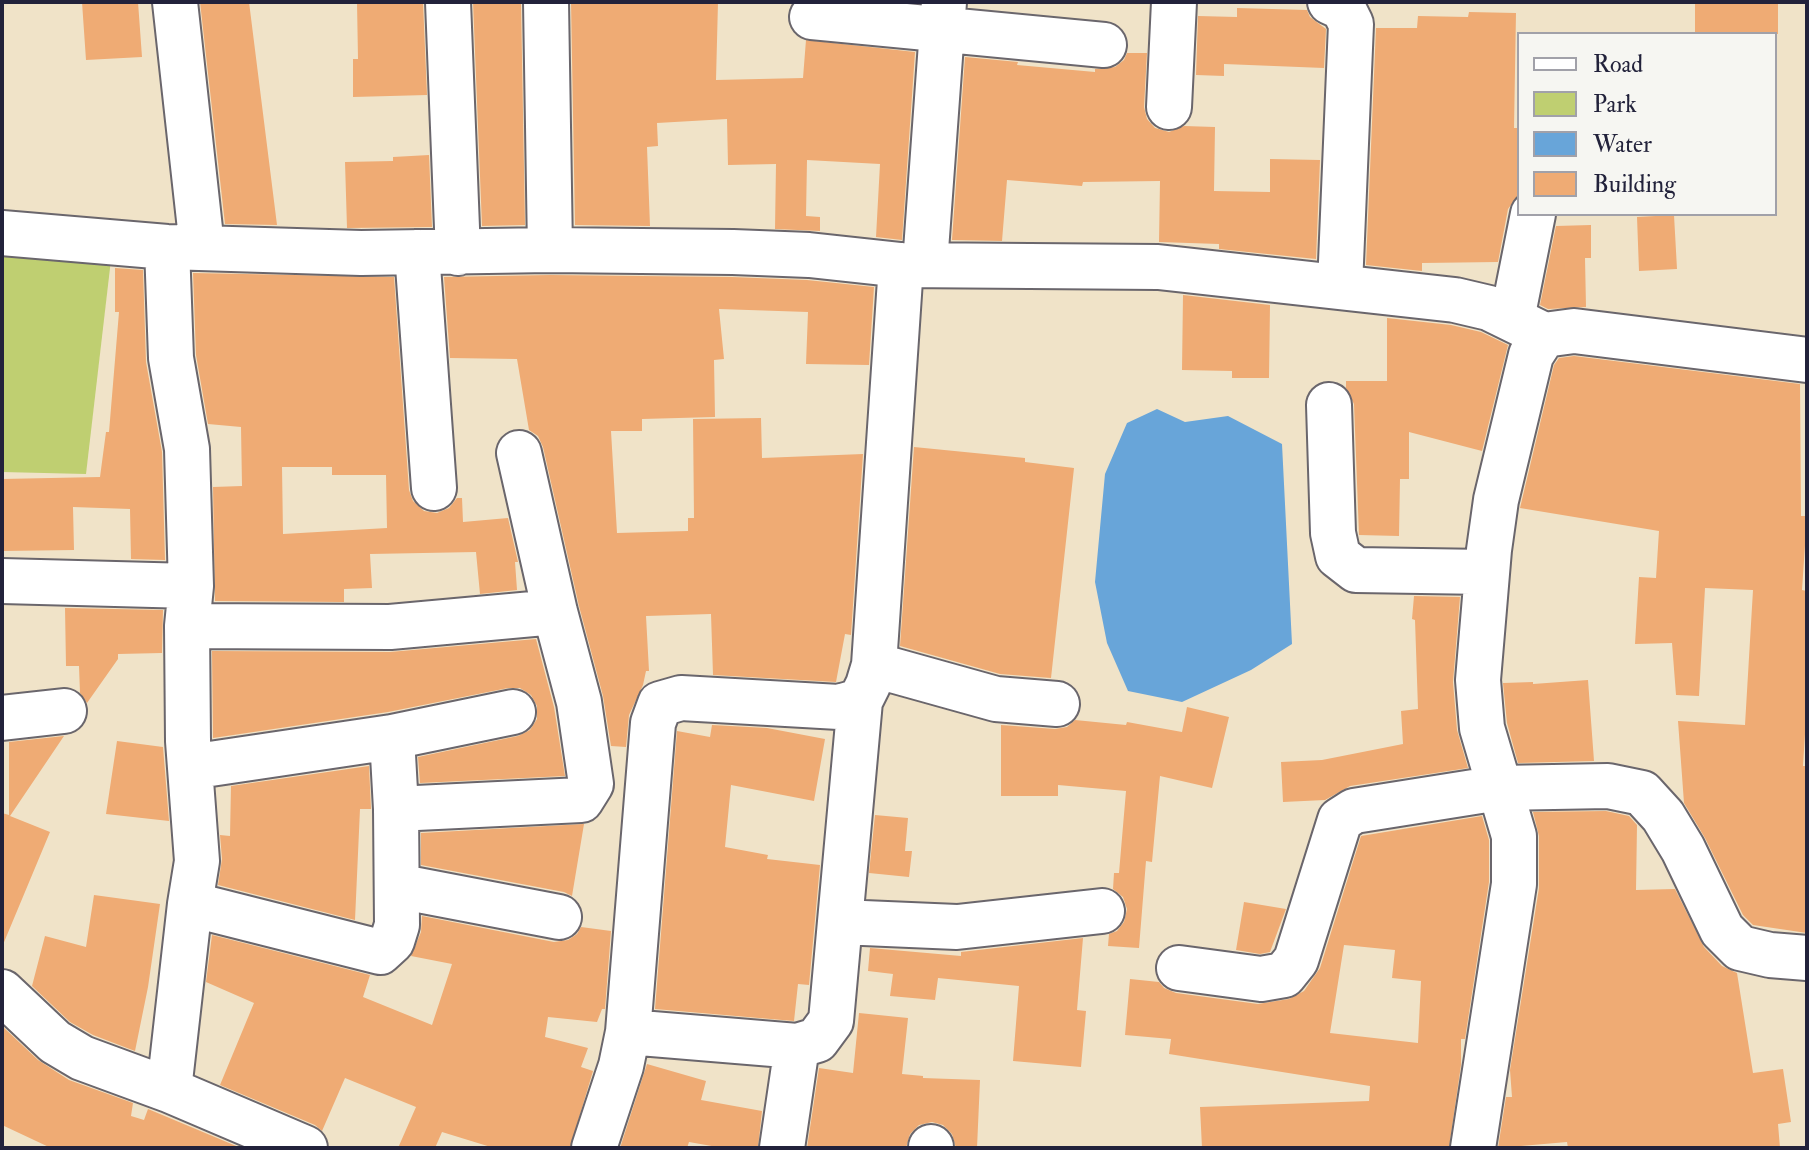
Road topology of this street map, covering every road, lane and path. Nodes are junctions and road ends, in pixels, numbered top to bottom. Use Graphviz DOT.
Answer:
graph roads {
  1 [pos="175,2"];
  2 [pos="448,2"];
  3 [pos="546,2"];
  4 [pos="1174,2"];
  5 [pos="1330,2"];
  6 [pos="943,16"];
  7 [pos="812,17"];
  8 [pos="1104,45"];
  9 [pos="1169,107"];
  10 [pos="1533,216"];
  11 [pos="2,233"];
  12 [pos="184,247"];
  13 [pos="550,250"];
  14 [pos="438,252"];
  15 [pos="913,264"];
  16 [pos="1340,286"];
  17 [pos="1528,327"];
  18 [pos="1807,360"];
  19 [pos="1329,405"];
  20 [pos="519,453"];
  21 [pos="434,488"];
  22 [pos="1487,572"];
  23 [pos="2,581"];
  24 [pos="189,606"];
  25 [pos="555,612"];
  26 [pos="867,683"];
  27 [pos="1057,704"];
  28 [pos="64,711"];
  29 [pos="513,712"];
  30 [pos="2,718"];
  31 [pos="392,737"];
  32 [pos="190,767"];
  33 [pos="1499,788"];
  34 [pos="396,809"];
  35 [pos="397,886"];
  36 [pos="190,904"];
  37 [pos="1102,911"];
  38 [pos="559,917"];
  39 [pos="840,922"];
  40 [pos="1807,958"];
  41 [pos="1179,968"];
  42 [pos="2,992"];
  43 [pos="628,1032"];
  44 [pos="797,1046"];
  45 [pos="169,1090"];
  46 [pos="305,1148"];
  47 [pos="594,1148"];
  48 [pos="782,1148"];
  49 [pos="1473,1148"];
  1 -- 12 [label="street"];
  2 -- 14 [label="street"];
  3 -- 13 [label="street"];
  4 -- 9 [label="street"];
  5 -- 16 [label="street"];
  6 -- 7 [label="street"];
  6 -- 8 [label="street"];
  6 -- 15 [label="street"];
  10 -- 17 [label="street"];
  11 -- 12 [label="street"];
  12 -- 14 [label="street"];
  12 -- 24 [label="street"];
  13 -- 14 [label="street"];
  13 -- 15 [label="street"];
  14 -- 21 [label="street"];
  15 -- 16 [label="street"];
  15 -- 26 [label="street"];
  16 -- 17 [label="street"];
  17 -- 18 [label="street"];
  17 -- 22 [label="street"];
  19 -- 22 [label="street"];
  20 -- 25 [label="street"];
  22 -- 33 [label="street"];
  23 -- 24 [label="street"];
  24 -- 25 [label="street"];
  24 -- 32 [label="street"];
  25 -- 34 [label="street"];
  26 -- 27 [label="street"];
  26 -- 39 [label="street"];
  26 -- 43 [label="street"];
  28 -- 30 [label="street"];
  29 -- 31 [label="street"];
  31 -- 32 [label="street"];
  31 -- 34 [label="street"];
  32 -- 36 [label="street"];
  33 -- 40 [label="street"];
  33 -- 41 [label="street"];
  33 -- 49 [label="street"];
  34 -- 35 [label="street"];
  35 -- 36 [label="street"];
  35 -- 38 [label="street"];
  36 -- 45 [label="street"];
  37 -- 39 [label="street"];
  39 -- 44 [label="street"];
  42 -- 45 [label="street"];
  43 -- 44 [label="street"];
  43 -- 47 [label="street"];
  44 -- 48 [label="street"];
  45 -- 46 [label="street"];
}
